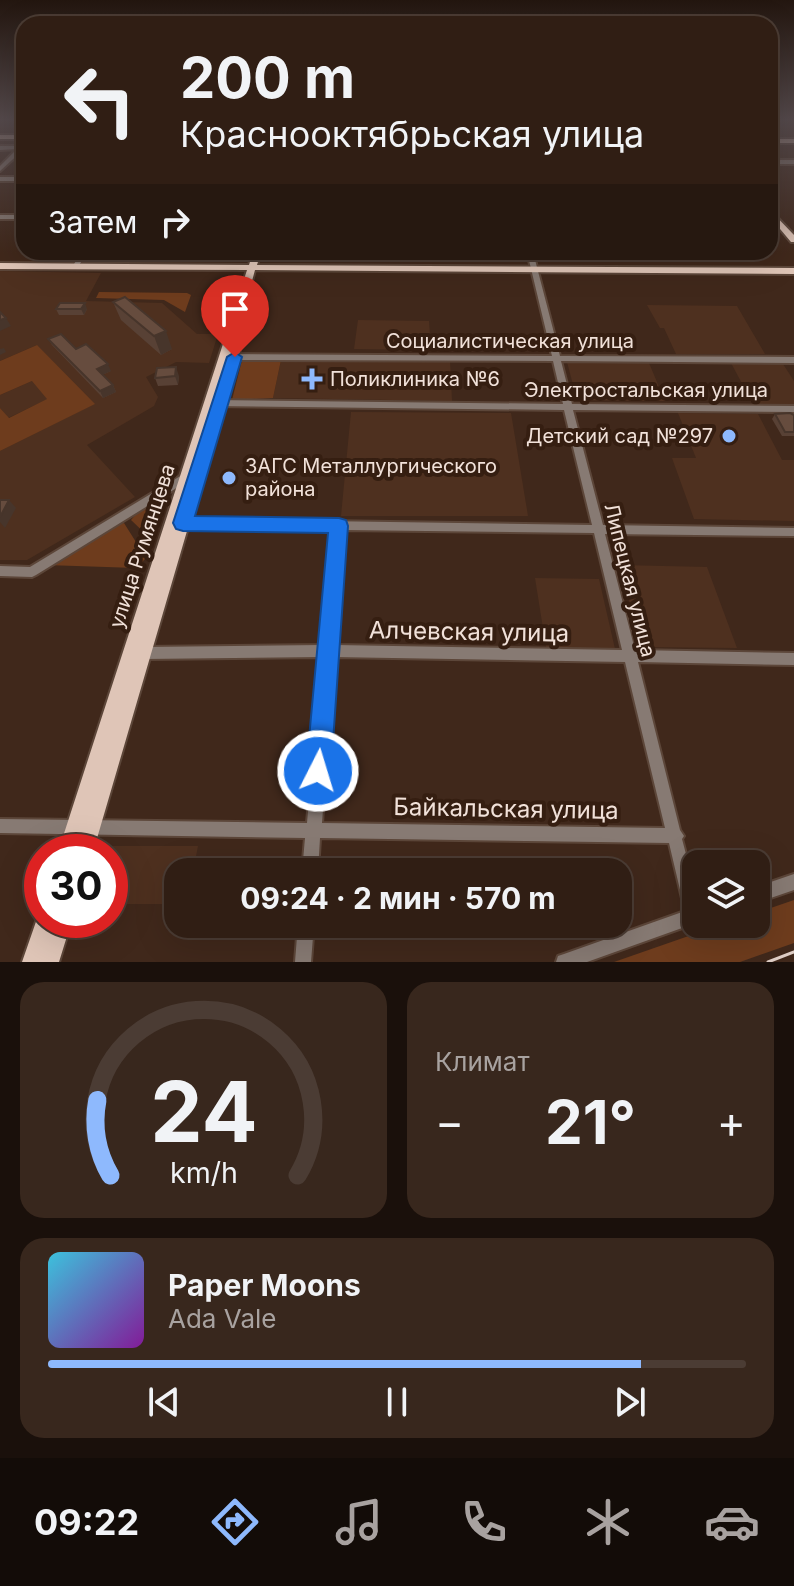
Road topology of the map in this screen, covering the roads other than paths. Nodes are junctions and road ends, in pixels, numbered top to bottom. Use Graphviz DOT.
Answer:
graph roads {
  1 [pos="778,221"];
  2 [pos="794,240"];
  3 [pos="80,260"];
  4 [pos="257,260"];
  5 [pos="261,260"];
  6 [pos="532,260"];
  7 [pos="0,266"];
  8 [pos="75,267"];
  9 [pos="257,268"];
  10 [pos="535,270"];
  11 [pos="794,271"];
  12 [pos="230,356"];
  13 [pos="557,359"];
  14 [pos="794,360"];
  15 [pos="216,404"];
  16 [pos="570,407"];
  17 [pos="794,409"];
  18 [pos="187,476"];
  19 [pos="183,523"];
  20 [pos="339,526"];
  21 [pos="598,529"];
  22 [pos="794,532"];
  23 [pos="166,562"];
  24 [pos="0,571"];
  25 [pos="328,651"];
  26 [pos="144,653"];
  27 [pos="630,656"];
  28 [pos="794,659"];
  29 [pos="0,826"];
  30 [pos="84,827"];
  31 [pos="313,830"];
  32 [pos="79,834"];
  33 [pos="84,834"];
  34 [pos="676,836"];
  35 [pos="311,858"];
  36 [pos="682,861"];
  37 [pos="794,882"];
  38 [pos="770,890"];
  39 [pos="682,921"];
  40 [pos="40,938"];
  41 [pos="56,938"];
  42 [pos="305,938"];
  43 [pos="32,962"];
  44 [pos="49,962"];
  45 [pos="303,962"];
  46 [pos="564,962"];
  1 -- 2 [label="main road"];
  3 -- 8 [label="street"];
  4 -- 9 [label="main road, улица Румянцева"];
  5 -- 9 [label="main road, улица Румянцева"];
  6 -- 10 [label="street, Липецкая улица"];
  7 -- 8 [label="main road"];
  8 -- 9 [label="main road"];
  9 -- 10 [label="main road"];
  9 -- 12 [label="main road, улица Румянцева"];
  10 -- 11 [label="main road"];
  10 -- 13 [label="street, Липецкая улица"];
  12 -- 13 [label="street, Социалистическая улица"];
  12 -- 15 [label="main road, улица Румянцева"];
  13 -- 14 [label="street, Социалистическая улица"];
  13 -- 16 [label="street, Липецкая улица"];
  15 -- 16 [label="street, Электростальская улица"];
  15 -- 18 [label="main road, улица Румянцева"];
  15 -- 19 [label="main road, улица Румянцева"];
  16 -- 17 [label="street, Электростальская улица"];
  16 -- 21 [label="street, Липецкая улица"];
  18 -- 23 [label="main road, улица Румянцева"];
  18 -- 24 [label="street"];
  19 -- 20 [label="street"];
  19 -- 23 [label="main road, улица Румянцева"];
  20 -- 21 [label="street"];
  20 -- 25 [label="street"];
  21 -- 22 [label="street"];
  21 -- 27 [label="street, Липецкая улица"];
  23 -- 26 [label="main road, улица Румянцева"];
  23 -- 30 [label="main road, улица Румянцева"];
  25 -- 26 [label="street, Алчевская улица"];
  25 -- 27 [label="street, Алчевская улица"];
  25 -- 31 [label="street"];
  26 -- 30 [label="main road, улица Румянцева"];
  27 -- 28 [label="street, Алчевская улица"];
  27 -- 34 [label="street, Липецкая улица"];
  29 -- 30 [label="street, Байкальская улица"];
  30 -- 31 [label="street, Байкальская улица"];
  30 -- 32 [label="main road, улица Румянцева"];
  30 -- 33 [label="main road, улица Румянцева"];
  31 -- 34 [label="street, Байкальская улица"];
  31 -- 35 [label="street"];
  34 -- 36 [label="street, Липецкая улица"];
  37 -- 38 [label="street"];
  39 -- 46 [label="street"];
  40 -- 43 [label="main road"];
  41 -- 44 [label="main road"];
  42 -- 45 [label="street"];
}
